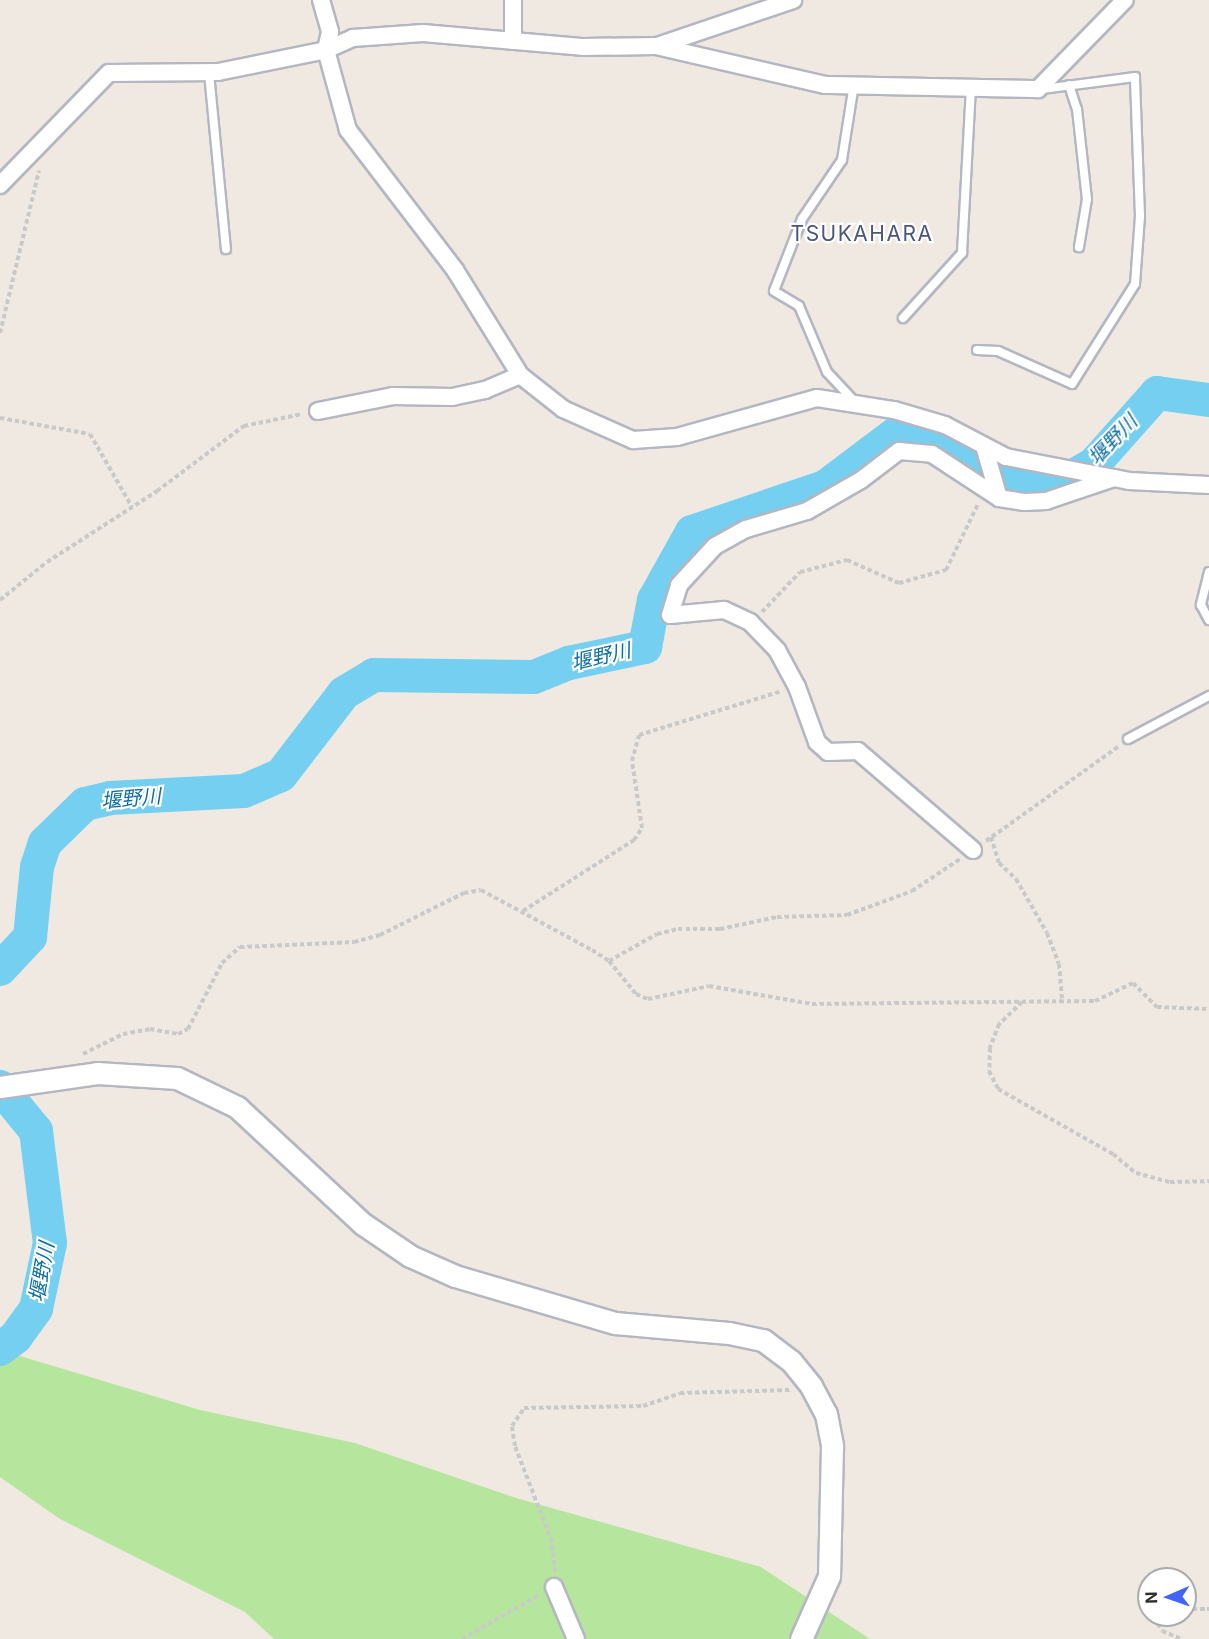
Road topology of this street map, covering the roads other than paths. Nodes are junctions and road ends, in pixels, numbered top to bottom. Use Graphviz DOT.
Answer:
graph roads {
  1 [pos="321,0"];
  2 [pos="513,0"];
  3 [pos="793,0"];
  4 [pos="1125,0"];
  5 [pos="513,41"];
  6 [pos="656,46"];
  7 [pos="326,50"];
  8 [pos="209,73"];
  9 [pos="854,84"];
  10 [pos="1069,85"];
  11 [pos="971,89"];
  12 [pos="1038,89"];
  13 [pos="0,185"];
  14 [pos="1079,247"];
  15 [pos="226,249"];
  16 [pos="903,318"];
  17 [pos="977,350"];
  18 [pos="520,375"];
  19 [pos="858,404"];
  20 [pos="318,411"];
  21 [pos="985,449"];
  22 [pos="1109,477"];
  23 [pos="1209,485"];
  24 [pos="994,492"];
  25 [pos="1209,572"];
  26 [pos="1209,620"];
  27 [pos="1209,696"];
  28 [pos="1128,739"];
  29 [pos="973,850"];
  30 [pos="8,1086"];
  31 [pos="554,1587"];
  32 [pos="576,1639"];
  33 [pos="801,1639"];
  1 -- 7 [label="street"];
  2 -- 5 [label="street"];
  3 -- 6 [label="street"];
  4 -- 12 [label="street"];
  5 -- 6 [label="street"];
  5 -- 7 [label="street"];
  6 -- 9 [label="street"];
  7 -- 8 [label="street"];
  7 -- 18 [label="street"];
  8 -- 13 [label="street"];
  8 -- 15 [label="lane"];
  9 -- 11 [label="street"];
  9 -- 19 [label="lane"];
  10 -- 12 [label="lane"];
  10 -- 14 [label="lane"];
  10 -- 17 [label="lane"];
  11 -- 12 [label="street"];
  11 -- 16 [label="lane"];
  18 -- 19 [label="street"];
  18 -- 20 [label="street"];
  19 -- 21 [label="street"];
  21 -- 22 [label="street"];
  21 -- 24 [label="street"];
  22 -- 23 [label="street"];
  22 -- 24 [label="street"];
  24 -- 29 [label="street"];
  25 -- 26 [label="lane"];
  27 -- 28 [label="lane"];
  30 -- 33 [label="street"];
  31 -- 32 [label="street"];
}
